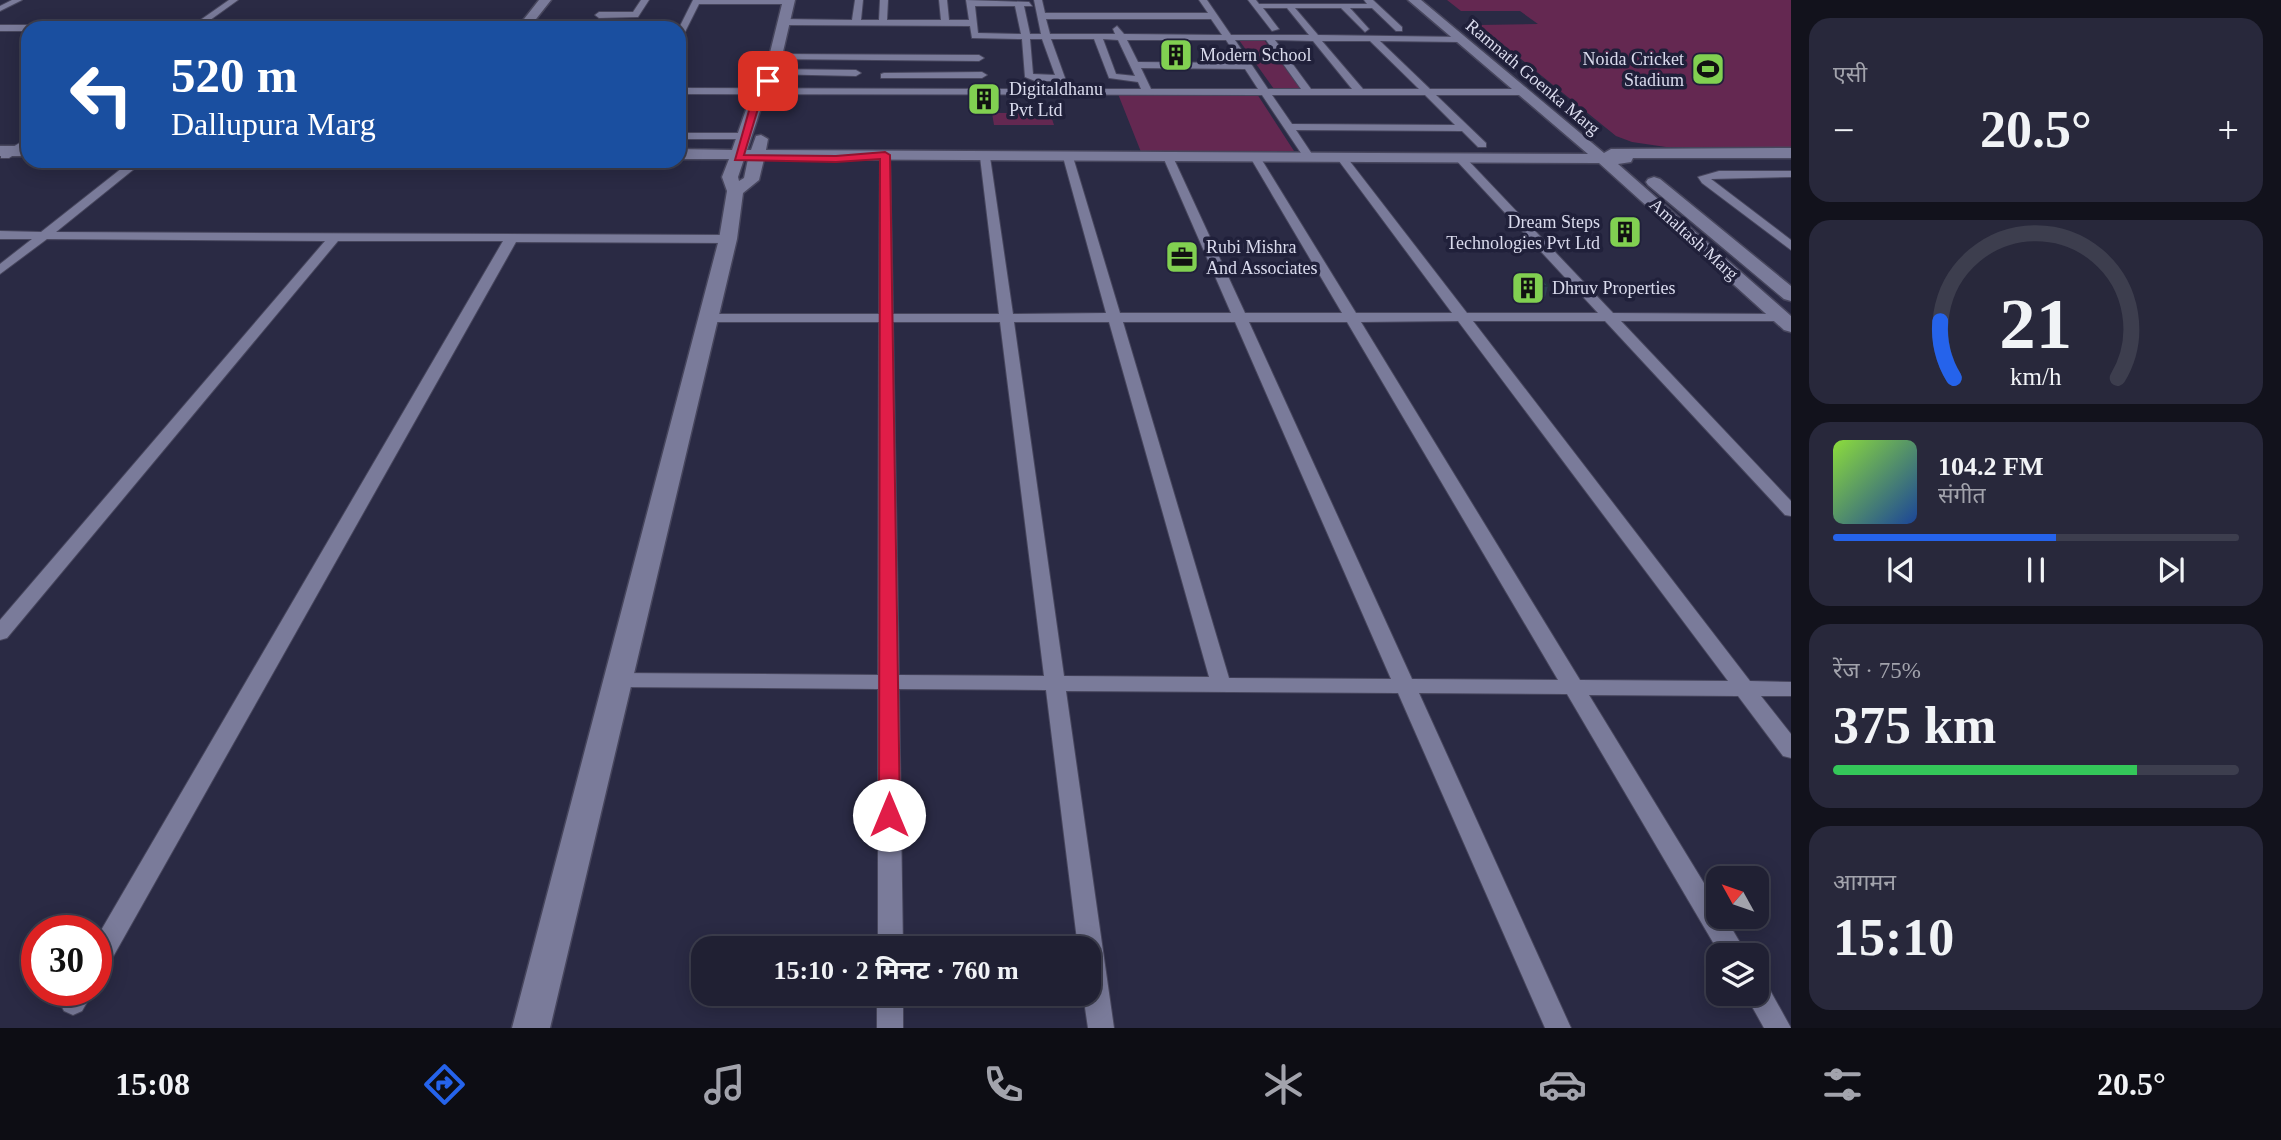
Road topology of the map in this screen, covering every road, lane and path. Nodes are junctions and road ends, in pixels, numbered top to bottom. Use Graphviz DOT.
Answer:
graph roads {
  1 [pos="18,0"];
  2 [pos="234,0"];
  3 [pos="545,0"];
  4 [pos="557,0"];
  5 [pos="645,0"];
  6 [pos="859,0"];
  7 [pos="884,0"];
  8 [pos="943,0"];
  9 [pos="1203,0"];
  10 [pos="1414,0"];
  11 [pos="1431,0"];
  12 [pos="696,1"];
  13 [pos="789,1"];
  14 [pos="970,2"];
  15 [pos="1038,2"];
  16 [pos="1254,3"];
  17 [pos="1372,3"];
  18 [pos="993,4"];
  19 [pos="1019,4"];
  20 [pos="1289,6"];
  21 [pos="1343,6"];
  22 [pos="0,9"];
  23 [pos="995,15"];
  24 [pos="1042,16"];
  25 [pos="1093,16"];
  26 [pos="1148,16"];
  27 [pos="203,21"];
  28 [pos="528,21"];
  29 [pos="541,21"];
  30 [pos="595,21"];
  31 [pos="685,21"];
  32 [pos="783,22"];
  33 [pos="856,22"];
  34 [pos="883,22"];
  35 [pos="945,23"];
  36 [pos="974,23"];
  37 [pos="997,26"];
  38 [pos="1116,27"];
  39 [pos="1221,27"];
  40 [pos="0,28"];
  41 [pos="21,28"];
  42 [pos="1275,29"];
  43 [pos="1309,29"];
  44 [pos="1365,29"];
  45 [pos="1399,29"];
  46 [pos="1448,29"];
  47 [pos="1463,34"];
  48 [pos="975,36"];
  49 [pos="999,37"];
  50 [pos="1026,37"];
  51 [pos="1046,37"];
  52 [pos="1099,38"];
  53 [pos="1269,39"];
  54 [pos="1318,39"];
  55 [pos="1373,39"];
  56 [pos="1135,65"];
  57 [pos="1247,66"];
  58 [pos="855,74"];
  59 [pos="884,75"];
  60 [pos="980,75"];
  61 [pos="769,77"];
  62 [pos="1061,78"];
  63 [pos="1141,79"];
  64 [pos="686,90"];
  65 [pos="1066,92"];
  66 [pos="1148,92"];
  67 [pos="1265,92"];
  68 [pos="1308,92"];
  69 [pos="1360,92"];
  70 [pos="1427,92"];
  71 [pos="1523,92"];
  72 [pos="1583,124"];
  73 [pos="1289,127"];
  74 [pos="1464,128"];
  75 [pos="686,139"];
  76 [pos="1581,141"];
  77 [pos="1482,145"];
  78 [pos="1791,153"];
  79 [pos="686,155"];
  80 [pos="758,155"];
  81 [pos="885,155"];
  82 [pos="1612,155"];
  83 [pos="785,156"];
  84 [pos="686,157"];
  85 [pos="985,157"];
  86 [pos="1068,157"];
  87 [pos="1168,157"];
  88 [pos="1255,157"];
  89 [pos="1309,157"];
  90 [pos="1341,157"];
  91 [pos="1463,157"];
  92 [pos="1560,157"];
  93 [pos="739,159"];
  94 [pos="1791,160"];
  95 [pos="129,168"];
  96 [pos="1791,174"];
  97 [pos="1656,184"];
  98 [pos="0,234"];
  99 [pos="44,235"];
  100 [pos="335,236"];
  101 [pos="512,237"];
  102 [pos="727,239"];
  103 [pos="1791,246"];
  104 [pos="0,270"];
  105 [pos="1791,295"];
  106 [pos="1352,317"];
  107 [pos="1463,317"];
  108 [pos="1609,317"];
  109 [pos="708,318"];
  110 [pos="887,318"];
  111 [pos="1006,318"];
  112 [pos="1115,318"];
  113 [pos="1240,318"];
  114 [pos="1786,321"];
  115 [pos="1791,511"];
  116 [pos="0,633"];
  117 [pos="618,680"];
  118 [pos="889,682"];
  119 [pos="1055,684"];
  120 [pos="1221,685"];
  121 [pos="1405,686"];
  122 [pos="1574,687"];
  123 [pos="1745,689"];
  124 [pos="1791,689"];
  125 [pos="1791,750"];
  126 [pos="112,935"];
  127 [pos="890,936"];
  128 [pos="1727,943"];
  129 [pos="890,1006"];
  130 [pos="1766,1006"];
  131 [pos="531,1028"];
  132 [pos="890,1028"];
  133 [pos="1101,1028"];
  134 [pos="1558,1028"];
  135 [pos="1779,1028"];
  1 -- 22 [label="street"];
  2 -- 27 [label="street"];
  3 -- 28 [label="street"];
  4 -- 29 [label="street"];
  5 -- 30 [label="street"];
  6 -- 33 [label="street"];
  7 -- 34 [label="street"];
  8 -- 35 [label="street"];
  9 -- 39 [label="street"];
  10 -- 46 [label="street, Ramnath Goenka Marg"];
  11 -- 47 [label="street, Ramnath Goenka Marg"];
  12 -- 13 [label="street"];
  12 -- 31 [label="street"];
  13 -- 32 [label="street"];
  14 -- 18 [label="street"];
  14 -- 36 [label="street"];
  15 -- 19 [label="street"];
  15 -- 24 [label="street"];
  16 -- 20 [label="street"];
  16 -- 42 [label="street"];
  17 -- 21 [label="street"];
  17 -- 45 [label="street"];
  18 -- 19 [label="street"];
  18 -- 23 [label="street"];
  19 -- 50 [label="street"];
  20 -- 21 [label="street"];
  20 -- 43 [label="street"];
  21 -- 44 [label="street"];
  24 -- 25 [label="street"];
  24 -- 51 [label="street"];
  25 -- 26 [label="street"];
  25 -- 38 [label="street"];
  25 -- 52 [label="street"];
  26 -- 38 [label="street"];
  26 -- 39 [label="street"];
  32 -- 33 [label="street"];
  32 -- 61 [label="street"];
  33 -- 34 [label="street"];
  34 -- 35 [label="street"];
  35 -- 36 [label="street"];
  36 -- 48 [label="street"];
  37 -- 49 [label="street"];
  38 -- 39 [label="street"];
  38 -- 39 [label="street"];
  38 -- 52 [label="street"];
  38 -- 56 [label="street"];
  39 -- 42 [label="street"];
  39 -- 53 [label="street"];
  39 -- 57 [label="street"];
  40 -- 41 [label="street"];
  42 -- 43 [label="street"];
  43 -- 44 [label="street"];
  43 -- 54 [label="street"];
  44 -- 45 [label="street"];
  45 -- 46 [label="street"];
  46 -- 47 [label="street, Ramnath Goenka Marg"];
  47 -- 55 [label="street"];
  47 -- 71 [label="street, Ramnath Goenka Marg"];
  47 -- 72 [label="street, Ramnath Goenka Marg"];
  48 -- 49 [label="street"];
  48 -- 60 [label="street"];
  49 -- 50 [label="street"];
  50 -- 51 [label="street"];
  50 -- 62 [label="street"];
  51 -- 52 [label="street"];
  51 -- 62 [label="street"];
  52 -- 63 [label="street"];
  53 -- 54 [label="street"];
  53 -- 68 [label="street"];
  54 -- 55 [label="street"];
  54 -- 69 [label="street"];
  55 -- 70 [label="street"];
  56 -- 57 [label="street"];
  56 -- 63 [label="street"];
  57 -- 67 [label="street"];
  58 -- 59 [label="street"];
  58 -- 59 [label="street"];
  58 -- 61 [label="street"];
  58 -- 61 [label="street"];
  58 -- 61 [label="street"];
  59 -- 60 [label="street"];
  59 -- 60 [label="street"];
  59 -- 60 [label="street"];
  60 -- 65 [label="street"];
  61 -- 64 [label="street"];
  61 -- 80 [label="street"];
  61 -- 93 [label="street"];
  62 -- 65 [label="street"];
  63 -- 66 [label="street"];
  65 -- 66 [label="street"];
  66 -- 67 [label="street"];
  67 -- 68 [label="street"];
  67 -- 73 [label="street"];
  68 -- 69 [label="street"];
  69 -- 70 [label="street"];
  70 -- 71 [label="street"];
  70 -- 74 [label="street"];
  71 -- 76 [label="street, Ramnath Goenka Marg"];
  73 -- 74 [label="street"];
  73 -- 89 [label="street"];
  74 -- 77 [label="street"];
  75 -- 93 [label="street"];
  76 -- 82 [label="street, Ramnath Goenka Marg"];
  76 -- 92 [label="street"];
  78 -- 82 [label="street"];
  79 -- 93 [label="street"];
  80 -- 83 [label="street"];
  80 -- 83 [label="street"];
  80 -- 93 [label="street"];
  80 -- 93 [label="street"];
  81 -- 83 [label="street"];
  81 -- 85 [label="street"];
  81 -- 110 [label="street"];
  82 -- 92 [label="street"];
  82 -- 92 [label="street"];
  82 -- 97 [label="street, Amaltash Marg"];
  82 -- 114 [label="street, Amaltash Marg"];
  84 -- 93 [label="street"];
  85 -- 86 [label="street"];
  85 -- 111 [label="street"];
  86 -- 87 [label="street"];
  86 -- 112 [label="street"];
  87 -- 88 [label="street"];
  87 -- 113 [label="street"];
  88 -- 89 [label="street"];
  88 -- 106 [label="street"];
  89 -- 90 [label="street"];
  90 -- 91 [label="street"];
  90 -- 107 [label="street"];
  91 -- 92 [label="street"];
  91 -- 108 [label="street"];
  93 -- 102 [label="street"];
  94 -- 97 [label="street"];
  95 -- 99 [label="street"];
  96 -- 103 [label="street"];
  97 -- 105 [label="street, Amaltash Marg"];
  98 -- 99 [label="street"];
  99 -- 100 [label="street"];
  99 -- 104 [label="street"];
  100 -- 101 [label="street"];
  100 -- 116 [label="street"];
  101 -- 102 [label="street"];
  101 -- 126 [label="street"];
  102 -- 109 [label="street"];
  106 -- 107 [label="street"];
  106 -- 113 [label="street"];
  106 -- 122 [label="street"];
  107 -- 108 [label="street"];
  107 -- 123 [label="street"];
  108 -- 114 [label="street"];
  108 -- 115 [label="street"];
  109 -- 110 [label="street"];
  109 -- 117 [label="street"];
  110 -- 111 [label="street"];
  110 -- 118 [label="street"];
  111 -- 112 [label="street"];
  111 -- 119 [label="street"];
  112 -- 113 [label="street"];
  112 -- 120 [label="street"];
  113 -- 121 [label="street"];
  117 -- 118 [label="street"];
  117 -- 131 [label="street"];
  118 -- 119 [label="street"];
  118 -- 127 [label="street"];
  119 -- 120 [label="street"];
  119 -- 133 [label="street"];
  120 -- 121 [label="street"];
  121 -- 122 [label="street"];
  121 -- 134 [label="street"];
  122 -- 123 [label="street"];
  122 -- 128 [label="street"];
  123 -- 124 [label="street"];
  123 -- 125 [label="street"];
  129 -- 132 [label="street"];
  130 -- 135 [label="street"];
}
